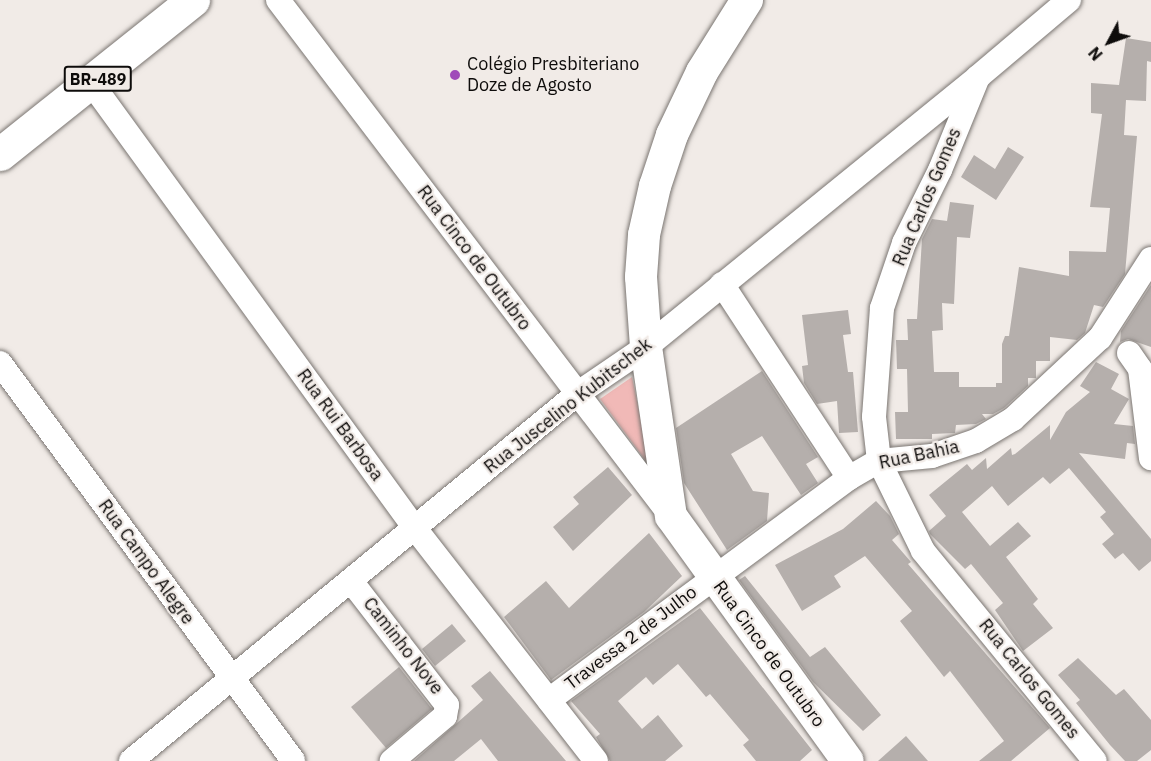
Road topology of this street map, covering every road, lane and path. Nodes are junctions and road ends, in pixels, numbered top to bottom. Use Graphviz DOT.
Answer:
graph roads {
  1 [pos="193,0"];
  2 [pos="278,0"];
  3 [pos="747,0"];
  4 [pos="1069,0"];
  5 [pos="978,77"];
  6 [pos="92,84"];
  7 [pos="0,154"];
  8 [pos="1151,259"];
  9 [pos="722,284"];
  10 [pos="1100,338"];
  11 [pos="646,346"];
  12 [pos="1140,355"];
  13 [pos="0,363"];
  14 [pos="577,394"];
  15 [pos="1151,458"];
  16 [pos="879,461"];
  17 [pos="849,478"];
  18 [pos="671,516"];
  19 [pos="414,527"];
  20 [pos="713,577"];
  21 [pos="351,581"];
  22 [pos="232,679"];
  23 [pos="549,699"];
  24 [pos="131,761"];
  25 [pos="293,761"];
  26 [pos="392,761"];
  27 [pos="596,761"];
  28 [pos="848,761"];
  29 [pos="1095,761"];
  1 -- 6 [label="main road, BR-489"];
  2 -- 14 [label="street, Rua Cinco de Outubro"];
  3 -- 11 [label="street, Rua Cinco de Outubro"];
  4 -- 5 [label="street, Rua Carlos Gomes"];
  5 -- 9 [label="street, Rua Juscelino Kubitschek"];
  5 -- 16 [label="street, Rua Carlos Gomes"];
  6 -- 7 [label="main road, BR-489"];
  6 -- 19 [label="street, Rua Rui Barbosa"];
  8 -- 10 [label="street, Rua Bahia"];
  9 -- 11 [label="street, Rua Juscelino Kubitschek"];
  9 -- 17 [label="street"];
  10 -- 12 [label="street"];
  10 -- 16 [label="street, Rua Bahia"];
  11 -- 14 [label="street, Rua Juscelino Kubitschek"];
  11 -- 18 [label="street, Rua Cinco de Outubro"];
  12 -- 15 [label="street"];
  13 -- 22 [label="street, Rua Campo Alegre"];
  14 -- 18 [label="street, Rua Cinco de Outubro"];
  14 -- 19 [label="street, Rua Juscelino Kubitschek"];
  16 -- 17 [label="street, Rua Bahia"];
  16 -- 29 [label="street, Rua Carlos Gomes"];
  17 -- 20 [label="street, Rua Bahia"];
  18 -- 20 [label="street, Rua Cinco de Outubro"];
  19 -- 21 [label="street, Rua Juscelino Kubitschek"];
  19 -- 23 [label="street, Rua Rui Barbosa"];
  20 -- 23 [label="street, Travessa 2 de Julho"];
  20 -- 28 [label="street, Rua Cinco de Outubro"];
  21 -- 22 [label="street, Rua Juscelino Kubitschek"];
  21 -- 26 [label="street, Caminho Nove"];
  22 -- 24 [label="street, Rua Juscelino Kubitschek"];
  22 -- 25 [label="street, Rua Campo Alegre"];
  23 -- 27 [label="street, Rua Rui Barbosa"];
}
